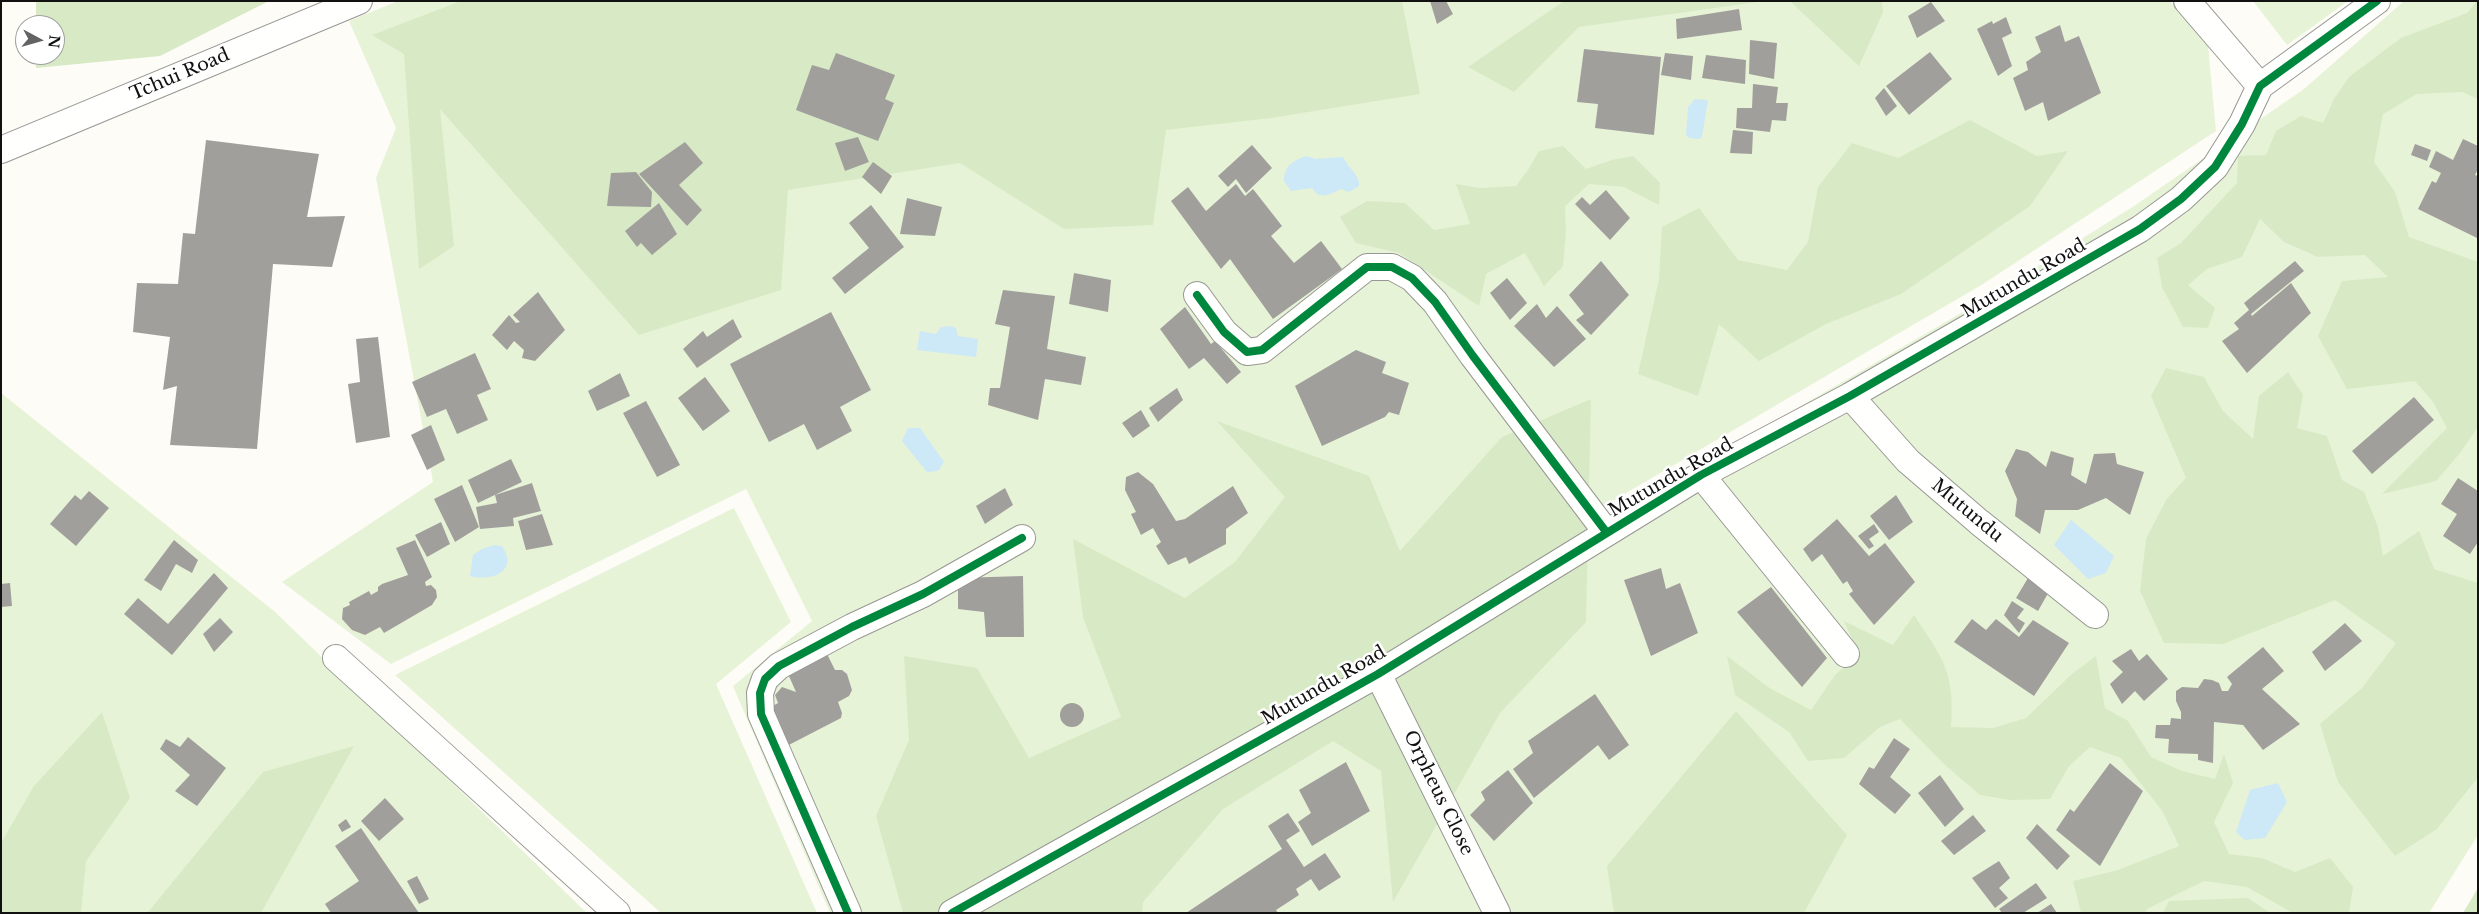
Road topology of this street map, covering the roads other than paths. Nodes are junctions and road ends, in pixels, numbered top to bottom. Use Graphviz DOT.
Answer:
graph roads {
  1 [pos="358,1"];
  2 [pos="2187,1"];
  3 [pos="2377,1"];
  4 [pos="2260,86"];
  5 [pos="1,150"];
  6 [pos="1197,295"];
  7 [pos="1850,396"];
  8 [pos="1701,475"];
  9 [pos="1607,533"];
  10 [pos="1022,538"];
  11 [pos="2095,615"];
  12 [pos="1846,654"];
  13 [pos="336,658"];
  14 [pos="1378,674"];
  15 [pos="617,913"];
  16 [pos="848,913"];
  17 [pos="952,913"];
  18 [pos="1497,913"];
  1 -- 5 [label="street, Tchui Road"];
  2 -- 4 [label="street"];
  3 -- 4 [label="street"];
  4 -- 7 [label="street, Mutundu Road"];
  6 -- 9 [label="street"];
  7 -- 8 [label="street, Mutundu Road"];
  7 -- 11 [label="street, Mutundu"];
  8 -- 9 [label="street, Mutundu Road"];
  8 -- 12 [label="street"];
  9 -- 14 [label="street, Mutundu Road"];
  10 -- 16 [label="street"];
  13 -- 15 [label="street"];
  14 -- 17 [label="street, Mutundu Road"];
  14 -- 18 [label="street, Orpheus Close"];
}
